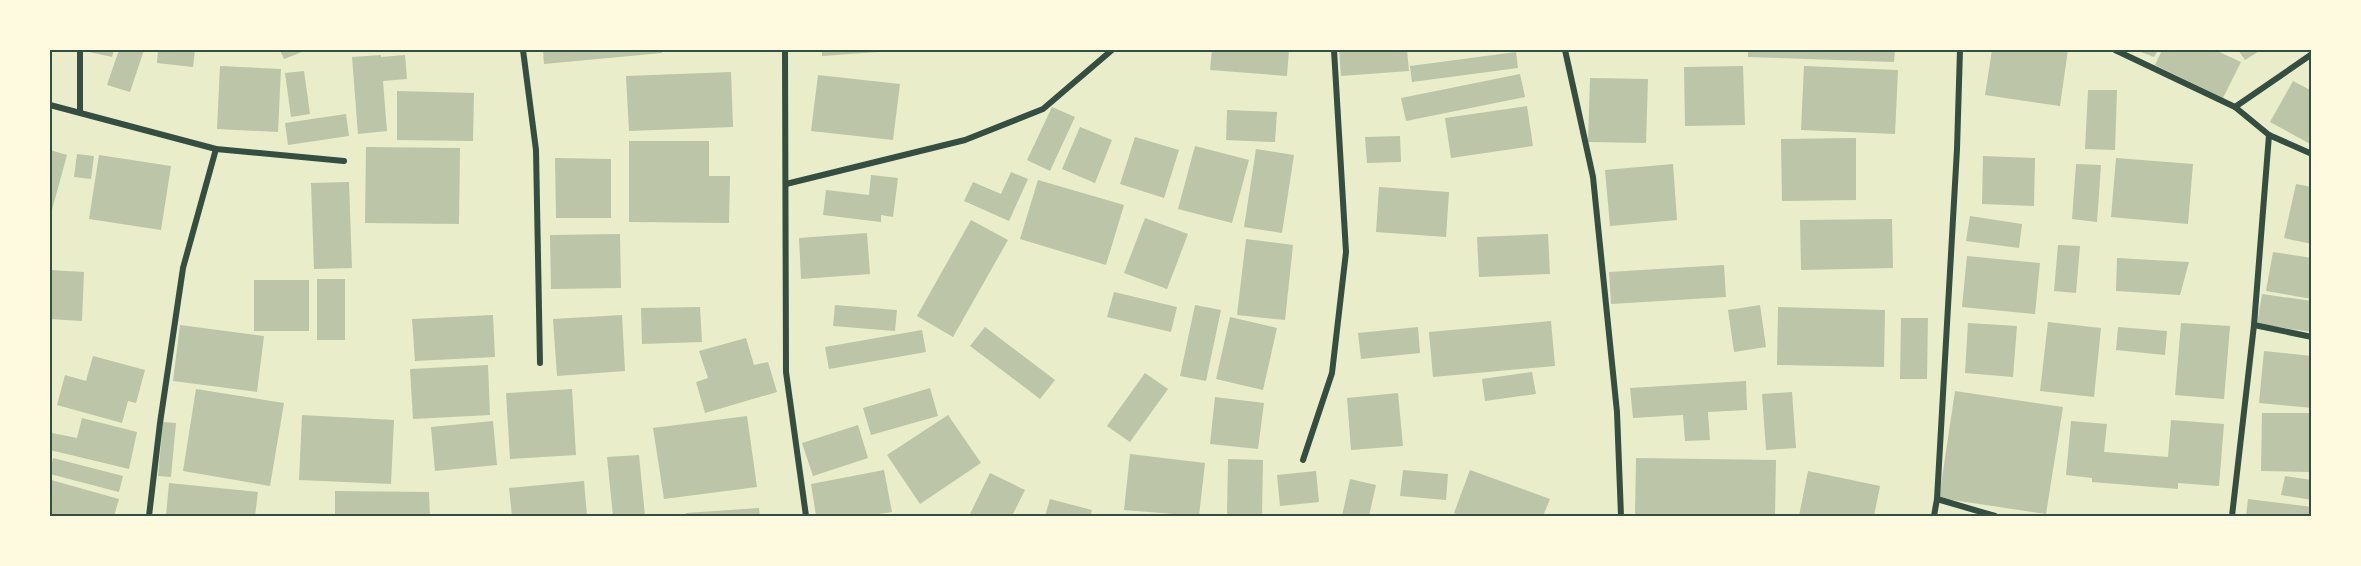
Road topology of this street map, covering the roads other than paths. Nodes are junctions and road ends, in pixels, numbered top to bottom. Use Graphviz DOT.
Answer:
graph roads {
  1 [pos="80,50"];
  2 [pos="523,50"];
  3 [pos="785,50"];
  4 [pos="1112,50"];
  5 [pos="1334,50"];
  6 [pos="1565,50"];
  7 [pos="1960,50"];
  8 [pos="2115,50"];
  9 [pos="2312,54"];
  10 [pos="50,105"];
  11 [pos="2235,107"];
  12 [pos="80,112"];
  13 [pos="2269,135"];
  14 [pos="216,149"];
  15 [pos="2312,154"];
  16 [pos="344,161"];
  17 [pos="786,183"];
  18 [pos="2254,325"];
  19 [pos="2312,337"];
  20 [pos="540,363"];
  21 [pos="1303,460"];
  22 [pos="1937,500"];
  23 [pos="149,516"];
  24 [pos="806,516"];
  25 [pos="1621,516"];
  26 [pos="1934,516"];
  27 [pos="1995,516"];
  28 [pos="2232,516"];
  1 -- 12 [label="street"];
  2 -- 20 [label="street"];
  3 -- 17 [label="street"];
  4 -- 17 [label="street"];
  5 -- 21 [label="street"];
  6 -- 25 [label="street"];
  7 -- 22 [label="street"];
  8 -- 11 [label="street"];
  9 -- 11 [label="street"];
  10 -- 12 [label="street"];
  11 -- 13 [label="street"];
  12 -- 14 [label="street"];
  13 -- 15 [label="street"];
  13 -- 18 [label="street"];
  14 -- 16 [label="street"];
  14 -- 23 [label="street"];
  17 -- 24 [label="street"];
  18 -- 19 [label="street"];
  18 -- 28 [label="street"];
  22 -- 26 [label="street"];
  22 -- 27 [label="street"];
}
